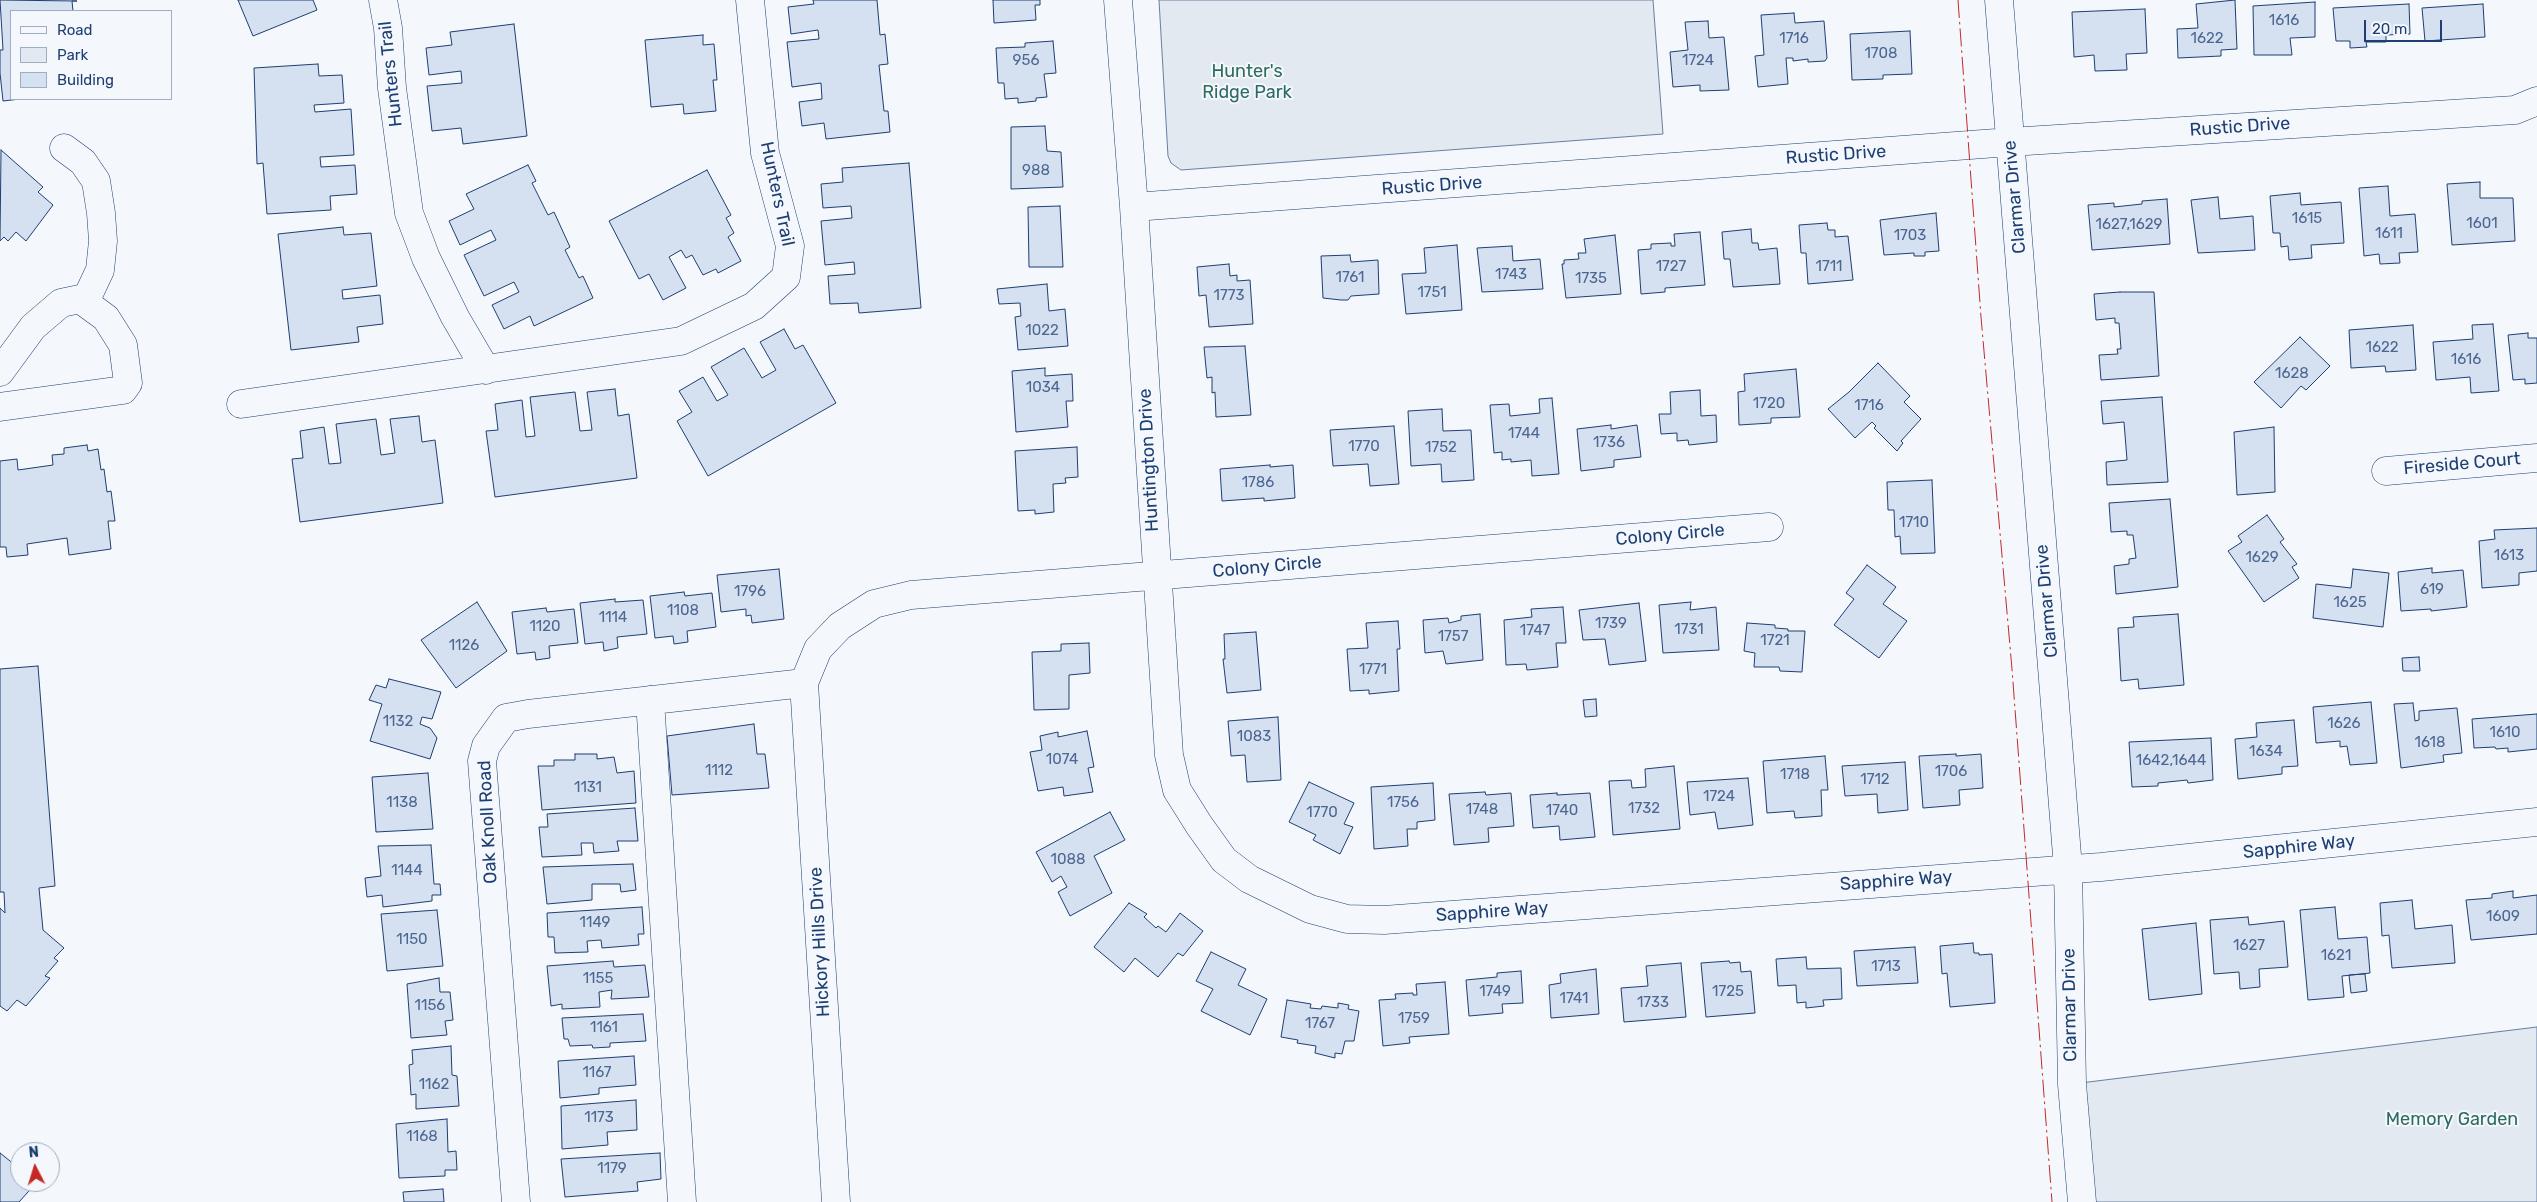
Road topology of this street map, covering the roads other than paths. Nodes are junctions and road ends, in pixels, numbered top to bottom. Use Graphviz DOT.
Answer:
graph roads {
  1 [pos="383,0"];
  2 [pos="750,0"];
  3 [pos="1118,0"];
  4 [pos="1999,0"];
  5 [pos="2537,101"];
  6 [pos="2010,142"];
  7 [pos="64,148"];
  8 [pos="1134,207"];
  9 [pos="85,302"];
  10 [pos="486,370"];
  11 [pos="0,372"];
  12 [pos="241,404"];
  13 [pos="0,407"];
  14 [pos="2537,458"];
  15 [pos="2386,471"];
  16 [pos="1769,527"];
  17 [pos="1156,575"];
  18 [pos="804,682"];
  19 [pos="650,700"];
  20 [pos="2537,822"];
  21 [pos="2068,868"];
  22 [pos="1260,886"];
  23 [pos="516,1202"];
  24 [pos="682,1202"];
  25 [pos="836,1202"];
  26 [pos="2082,1202"];
  1 -- 10 [label="street, Hunters Trail"];
  2 -- 10 [label="street, Hunters Trail"];
  3 -- 8 [label="street, Huntington Drive"];
  4 -- 6 [label="street, Clarmar Drive"];
  5 -- 6 [label="street, Rustic Drive"];
  6 -- 8 [label="street, Rustic Drive"];
  6 -- 21 [label="street, Clarmar Drive"];
  7 -- 9 [label="street"];
  8 -- 17 [label="street, Huntington Drive"];
  9 -- 11 [label="street"];
  9 -- 13 [label="street"];
  10 -- 12 [label="street, Hunters Trail"];
  14 -- 15 [label="street, Fireside Court"];
  16 -- 17 [label="street, Colony Circle"];
  17 -- 18 [label="street, Colony Circle"];
  17 -- 22 [label="street, Huntington Drive"];
  18 -- 19 [label="street, Oak Knoll Road"];
  18 -- 25 [label="street, Hickory Hills Drive"];
  19 -- 23 [label="street, Oak Knoll Road"];
  19 -- 24 [label="street"];
  20 -- 21 [label="street, Sapphire Way"];
  21 -- 22 [label="street, Sapphire Way"];
  21 -- 26 [label="street, Clarmar Drive"];
}
